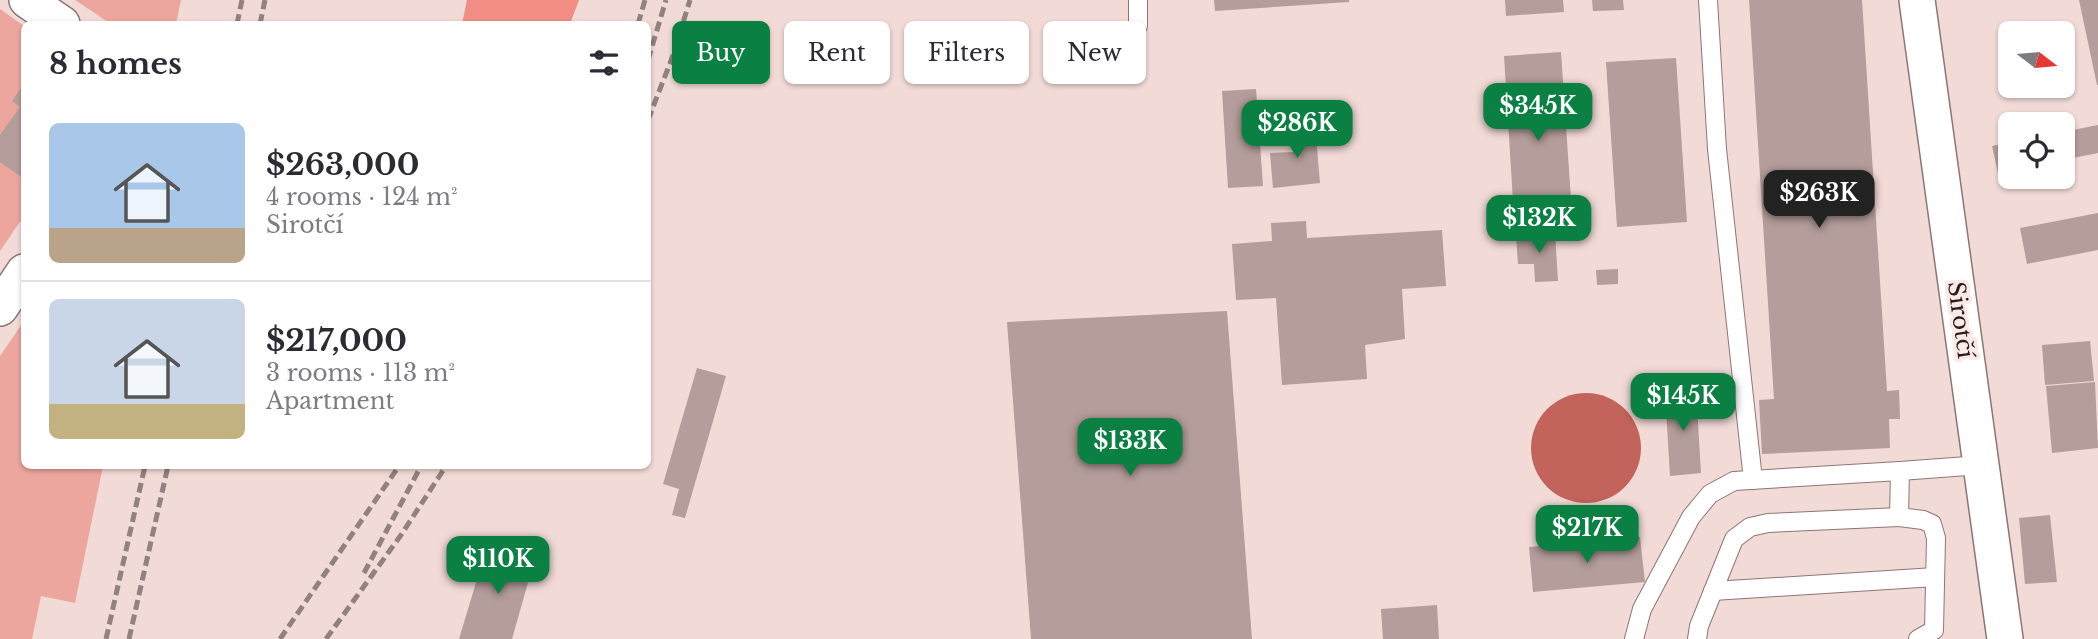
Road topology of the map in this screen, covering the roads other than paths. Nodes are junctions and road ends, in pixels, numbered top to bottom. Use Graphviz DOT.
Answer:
graph roads {
  1 [pos="27,0"];
  2 [pos="1138,0"];
  3 [pos="1708,0"];
  4 [pos="1917,0"];
  5 [pos="58,21"];
  6 [pos="1138,21"];
  7 [pos="21,276"];
  8 [pos="0,308"];
  9 [pos="1981,465"];
  10 [pos="1900,471"];
  11 [pos="1753,480"];
  12 [pos="1899,517"];
  13 [pos="1935,577"];
  14 [pos="1713,591"];
  15 [pos="1634,639"];
  16 [pos="1697,639"];
  17 [pos="1919,639"];
  18 [pos="2005,639"];
  1 -- 5 [label="street"];
  2 -- 6 [label="lane"];
  3 -- 11 [label="lane"];
  4 -- 9 [label="street, Sirotčí"];
  7 -- 8 [label="street"];
  9 -- 10 [label="lane"];
  9 -- 18 [label="street, Sirotčí"];
  10 -- 11 [label="lane"];
  10 -- 12 [label="lane"];
  11 -- 15 [label="lane"];
  12 -- 13 [label="lane"];
  12 -- 14 [label="lane"];
  13 -- 14 [label="lane"];
  13 -- 17 [label="lane"];
  14 -- 16 [label="lane"];
}
